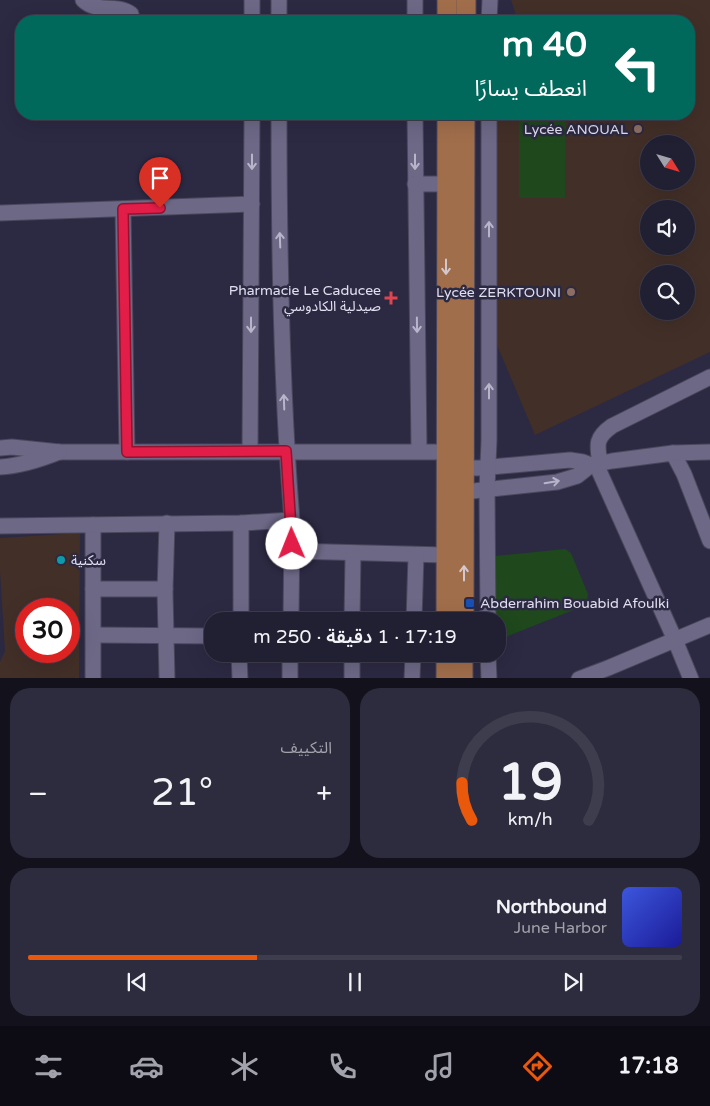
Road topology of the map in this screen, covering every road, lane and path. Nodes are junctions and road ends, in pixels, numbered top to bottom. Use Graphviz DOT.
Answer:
graph roads {
  1 [pos="83,0"];
  2 [pos="252,0"];
  3 [pos="279,0"];
  4 [pos="416,0"];
  5 [pos="447,0"];
  6 [pos="466,0"];
  7 [pos="490,0"];
  8 [pos="132,15"];
  9 [pos="252,15"];
  10 [pos="279,15"];
  11 [pos="416,15"];
  12 [pos="447,15"];
  13 [pos="466,15"];
  14 [pos="490,15"];
  15 [pos="252,120"];
  16 [pos="279,120"];
  17 [pos="415,120"];
  18 [pos="447,120"];
  19 [pos="465,120"];
  20 [pos="490,120"];
  21 [pos="415,184"];
  22 [pos="447,184"];
  23 [pos="252,204"];
  24 [pos="123,209"];
  25 [pos="0,213"];
  26 [pos="710,377"];
  27 [pos="0,448"];
  28 [pos="419,450"];
  29 [pos="250,451"];
  30 [pos="286,451"];
  31 [pos="60,452"];
  32 [pos="127,452"];
  33 [pos="710,452"];
  34 [pos="673,453"];
  35 [pos="452,463"];
  36 [pos="596,464"];
  37 [pos="0,467"];
  38 [pos="488,467"];
  39 [pos="487,490"];
  40 [pos="464,491"];
  41 [pos="446,494"];
  42 [pos="292,520"];
  43 [pos="167,523"];
  44 [pos="241,523"];
  45 [pos="93,525"];
  46 [pos="0,526"];
  47 [pos="710,541"];
  48 [pos="292,551"];
  49 [pos="353,553"];
  50 [pos="416,555"];
  51 [pos="445,555"];
  52 [pos="93,589"];
  53 [pos="165,589"];
  54 [pos="241,612"];
  55 [pos="291,612"];
  56 [pos="352,612"];
  57 [pos="414,612"];
  58 [pos="446,612"];
  59 [pos="464,612"];
  60 [pos="488,612"];
  61 [pos="710,625"];
  62 [pos="94,635"];
  63 [pos="167,636"];
  64 [pos="204,636"];
  65 [pos="676,640"];
  66 [pos="239,662"];
  67 [pos="290,662"];
  68 [pos="352,662"];
  69 [pos="413,662"];
  70 [pos="446,662"];
  71 [pos="464,662"];
  72 [pos="488,662"];
  73 [pos="610,673"];
  74 [pos="93,678"];
  75 [pos="167,678"];
  76 [pos="240,678"];
  77 [pos="290,678"];
  78 [pos="352,678"];
  79 [pos="412,678"];
  80 [pos="446,678"];
  81 [pos="463,678"];
  82 [pos="489,678"];
  83 [pos="579,678"];
  84 [pos="691,678"];
  1 -- 8 [label="street"];
  2 -- 9 [label="street"];
  3 -- 10 [label="street"];
  4 -- 11 [label="street"];
  5 -- 12 [label="main road"];
  6 -- 13 [label="main road"];
  7 -- 14 [label="street"];
  15 -- 23 [label="street, one-way"];
  30 -- 16 [label="street, one-way"];
  17 -- 21 [label="street, one-way"];
  18 -- 22 [label="main road"];
  19 -- 35 [label="main road"];
  38 -- 20 [label="street, one-way"];
  21 -- 22 [label="street"];
  21 -- 28 [label="street, one-way"];
  22 -- 35 [label="main road, one-way"];
  23 -- 24 [label="street"];
  23 -- 29 [label="street, one-way"];
  24 -- 25 [label="street"];
  24 -- 32 [label="street"];
  26 -- 36 [label="street"];
  27 -- 31 [label="street"];
  28 -- 30 [label="street"];
  28 -- 35 [label="street"];
  29 -- 30 [label="street"];
  29 -- 32 [label="street"];
  30 -- 42 [label="street"];
  31 -- 32 [label="street"];
  31 -- 37 [label="street"];
  33 -- 34 [label="street"];
  34 -- 36 [label="street"];
  34 -- 47 [label="street"];
  35 -- 38 [label="street"];
  35 -- 40 [label="main road"];
  35 -- 41 [label="main road"];
  36 -- 38 [label="street"];
  39 -- 36 [label="street, one-way"];
  36 -- 65 [label="street"];
  38 -- 39 [label="street"];
  39 -- 40 [label="street"];
  39 -- 60 [label="street"];
  40 -- 41 [label="street"];
  59 -- 40 [label="main road, one-way"];
  41 -- 51 [label="main road"];
  42 -- 44 [label="street"];
  42 -- 48 [label="street"];
  43 -- 44 [label="street"];
  43 -- 45 [label="street"];
  43 -- 53 [label="street"];
  44 -- 54 [label="street"];
  45 -- 46 [label="street"];
  45 -- 52 [label="street"];
  48 -- 49 [label="street"];
  48 -- 55 [label="street"];
  49 -- 50 [label="street"];
  49 -- 56 [label="street"];
  50 -- 51 [label="street"];
  50 -- 57 [label="street"];
  51 -- 58 [label="main road"];
  52 -- 53 [label="street"];
  52 -- 62 [label="street"];
  53 -- 63 [label="street"];
  61 -- 65 [label="street"];
  62 -- 63 [label="street"];
  62 -- 74 [label="street"];
  63 -- 64 [label="street"];
  63 -- 75 [label="street"];
  65 -- 73 [label="street"];
  65 -- 84 [label="street"];
  66 -- 76 [label="street"];
  67 -- 77 [label="street"];
  68 -- 78 [label="street"];
  69 -- 79 [label="street"];
  70 -- 80 [label="main road"];
  71 -- 81 [label="main road"];
  72 -- 82 [label="street"];
  73 -- 83 [label="street"];
}
